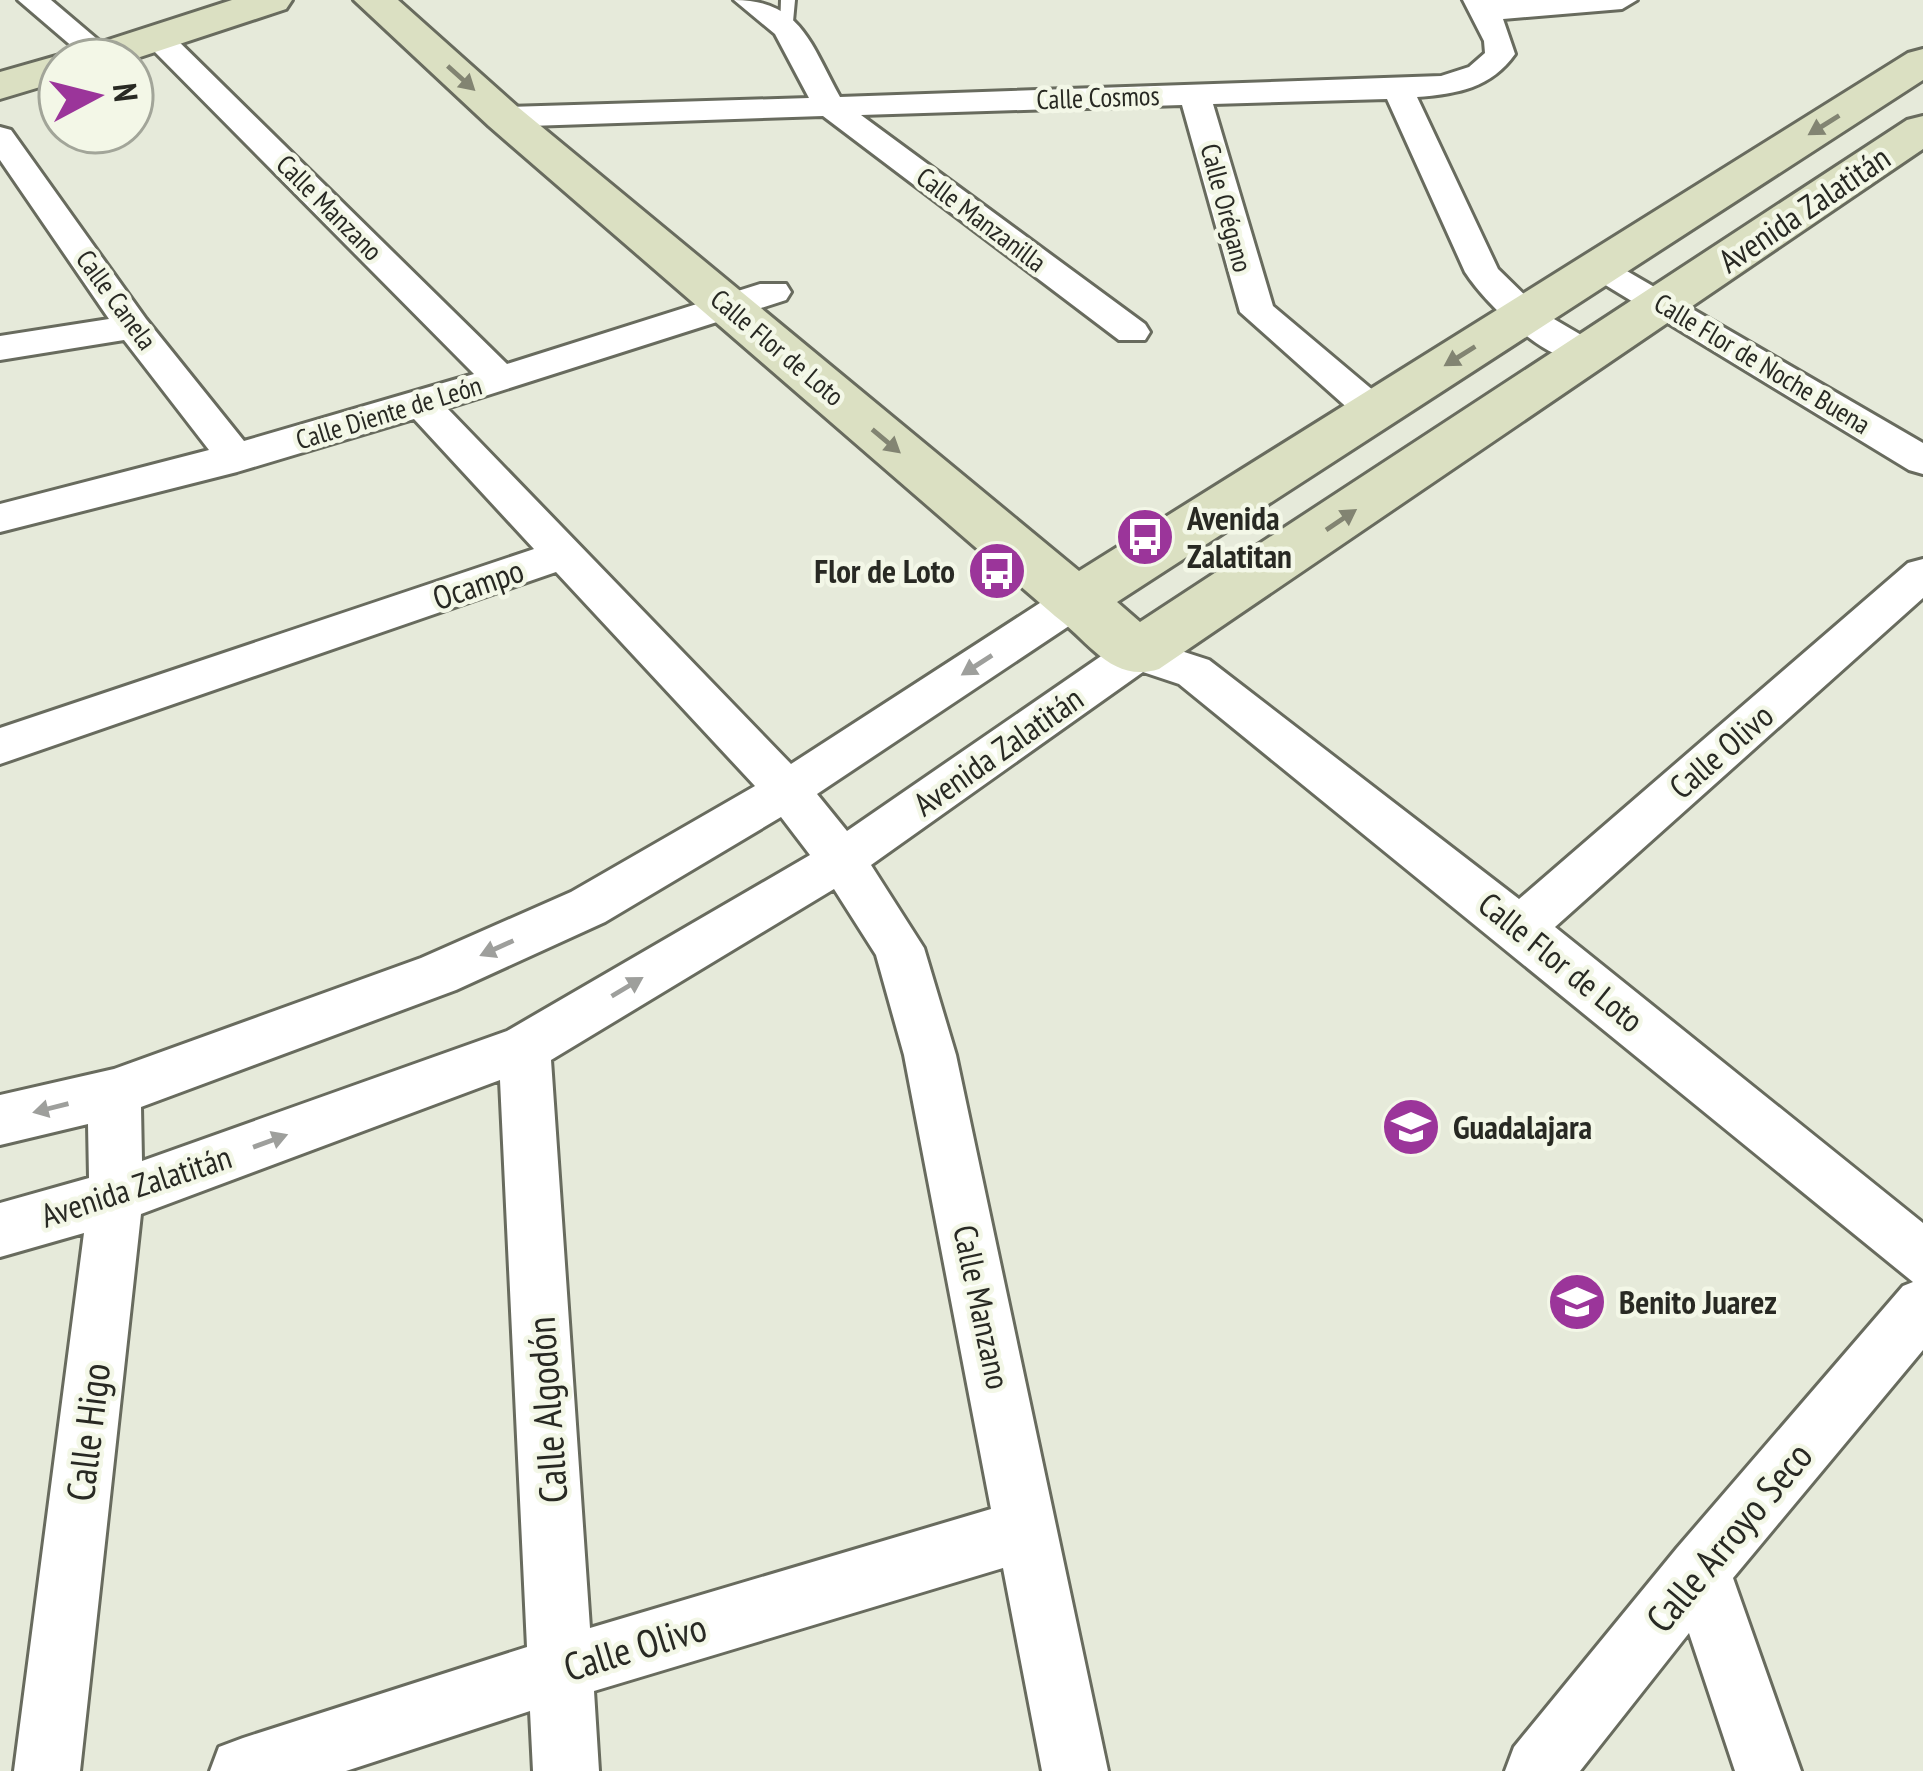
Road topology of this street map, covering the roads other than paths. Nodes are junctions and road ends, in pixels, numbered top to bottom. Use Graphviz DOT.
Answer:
graph roads {
  1 [pos="33,0"];
  2 [pos="272,0"];
  3 [pos="374,0"];
  4 [pos="435,0"];
  5 [pos="749,0"];
  6 [pos="1622,0"];
  7 [pos="1482,6"];
  8 [pos="787,14"];
  9 [pos="72,36"];
  10 [pos="158,38"];
  11 [pos="1923,62"];
  12 [pos="36,75"];
  13 [pos="0,86"];
  14 [pos="1398,89"];
  15 [pos="1195,95"];
  16 [pos="830,107"];
  17 [pos="562,115"];
  18 [pos="504,117"];
  19 [pos="1923,129"];
  20 [pos="0,137"];
  21 [pos="1601,267"];
  22 [pos="750,299"];
  23 [pos="1662,304"];
  24 [pos="1521,318"];
  25 [pos="133,327"];
  26 [pos="1132,332"];
  27 [pos="0,348"];
  28 [pos="1587,354"];
  29 [pos="500,379"];
  30 [pos="421,404"];
  31 [pos="1374,411"];
  32 [pos="237,459"];
  33 [pos="1923,461"];
  34 [pos="0,518"];
  35 [pos="564,554"];
  36 [pos="1923,574"];
  37 [pos="1094,589"];
  38 [pos="1169,652"];
  39 [pos="0,746"];
  40 [pos="787,790"];
  41 [pos="842,860"];
  42 [pos="1520,928"];
  43 [pos="524,1048"];
  44 [pos="114,1093"];
  45 [pos="0,1120"];
  46 [pos="116,1197"];
  47 [pos="0,1230"];
  48 [pos="1923,1258"];
  49 [pos="1923,1306"];
  50 [pos="1028,1529"];
  51 [pos="1699,1570"];
  52 [pos="563,1668"];
  53 [pos="47,1771"];
  54 [pos="243,1771"];
  55 [pos="566,1771"];
  56 [pos="1076,1771"];
  57 [pos="1538,1771"];
  58 [pos="1768,1771"];
  1 -- 9 [label="street"];
  2 -- 10 [label="street"];
  3 -- 18 [label="street, Calle Flor de Loto, one-way"];
  4 -- 17 [label="street, Calle Flor de Loto"];
  5 -- 8 [label="street"];
  6 -- 7 [label="street, Calle Cosmos"];
  7 -- 14 [label="street, Calle Cosmos"];
  8 -- 16 [label="street"];
  10 -- 29 [label="street, Calle Manzano"];
  11 -- 21 [label="street, Avenida Zalatitán, one-way"];
  12 -- 13 [label="street"];
  14 -- 15 [label="street, Calle Cosmos"];
  14 -- 24 [label="street"];
  15 -- 16 [label="street, Calle Cosmos"];
  15 -- 31 [label="street, Calle Orégano"];
  16 -- 17 [label="street, Calle Cosmos"];
  16 -- 26 [label="street, Calle Manzanilla"];
  17 -- 18 [label="street, Calle Cosmos"];
  17 -- 22 [label="street, Calle Flor de Loto"];
  18 -- 22 [label="street, Calle Flor de Loto"];
  19 -- 23 [label="street, Avenida Zalatitán"];
  20 -- 25 [label="street, Calle Canela"];
  21 -- 23 [label="street, Calle Flor de Noche Buena"];
  21 -- 24 [label="street, Avenida Zalatitán"];
  22 -- 29 [label="street, Calle Diente de León"];
  22 -- 37 [label="street, Calle Flor de Loto"];
  23 -- 28 [label="street, Avenida Zalatitán"];
  23 -- 33 [label="street, Calle Flor de Noche Buena"];
  24 -- 28 [label="street"];
  24 -- 31 [label="street, Avenida Zalatitán, one-way"];
  25 -- 27 [label="street"];
  25 -- 32 [label="street, Calle Canela"];
  38 -- 28 [label="street, Avenida Zalatitán, one-way"];
  29 -- 30 [label="street, Calle Diente de León"];
  30 -- 32 [label="street, Calle Diente de León"];
  30 -- 35 [label="street"];
  31 -- 37 [label="street, Avenida Zalatitán"];
  32 -- 34 [label="street, Calle Diente de León"];
  35 -- 39 [label="street, Ocampo"];
  35 -- 40 [label="street, Ocampo"];
  36 -- 42 [label="street, Calle Olivo"];
  37 -- 38 [label="street, Calle Flor de Loto"];
  37 -- 40 [label="street, Avenida Zalatitán, one-way"];
  38 -- 41 [label="street, Avenida Zalatitán"];
  38 -- 42 [label="street, Calle Flor de Loto"];
  40 -- 41 [label="street, Ocampo"];
  40 -- 44 [label="street, Avenida Zalatitán, one-way"];
  43 -- 41 [label="street, Avenida Zalatitán, one-way"];
  41 -- 50 [label="street, Calle Manzano"];
  42 -- 48 [label="street, Calle Flor de Loto"];
  46 -- 43 [label="street, Avenida Zalatitán, one-way"];
  43 -- 52 [label="street, Calle Algodón"];
  44 -- 45 [label="street, Avenida Zalatitán, one-way"];
  44 -- 46 [label="street, Calle Higo"];
  46 -- 47 [label="street, Avenida Zalatitán"];
  46 -- 53 [label="street, Calle Higo"];
  49 -- 51 [label="street, Calle Arroyo Seco"];
  50 -- 52 [label="street, Calle Olivo"];
  50 -- 56 [label="street, Calle Manzano"];
  51 -- 57 [label="street, Calle Arroyo Seco"];
  51 -- 58 [label="street"];
  52 -- 54 [label="street, Calle Olivo"];
  52 -- 55 [label="street, Calle Algodón"];
}
